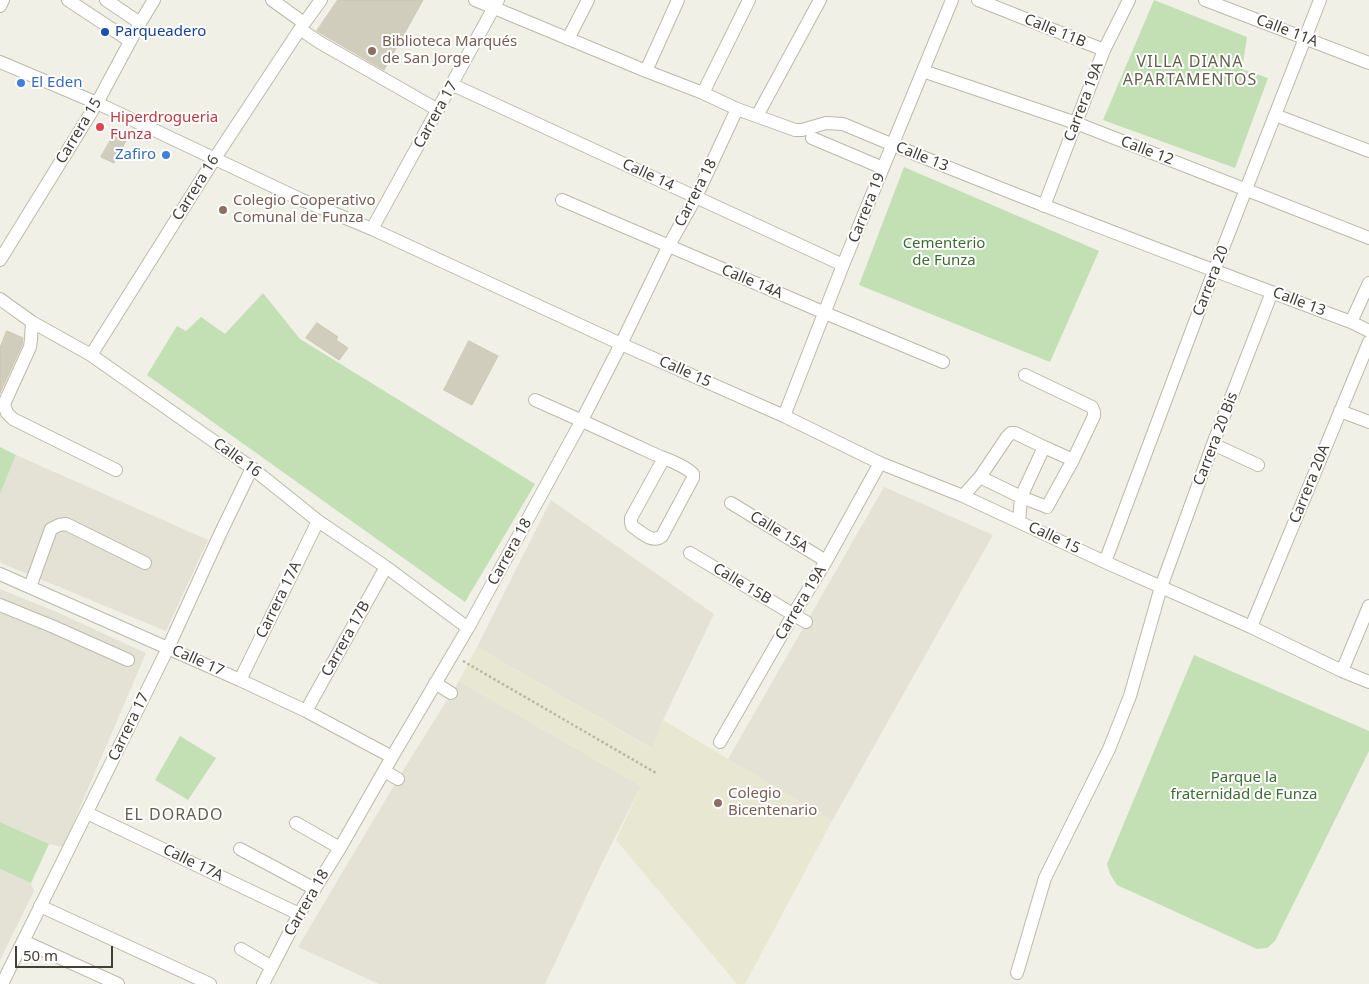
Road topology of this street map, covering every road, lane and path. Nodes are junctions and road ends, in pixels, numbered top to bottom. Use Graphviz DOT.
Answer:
graph roads {
  1 [pos="3,0"];
  2 [pos="68,0"];
  3 [pos="106,0"];
  4 [pos="154,0"];
  5 [pos="272,0"];
  6 [pos="321,0"];
  7 [pos="475,0"];
  8 [pos="588,0"];
  9 [pos="678,0"];
  10 [pos="750,0"];
  11 [pos="820,0"];
  12 [pos="978,0"];
  13 [pos="1129,0"];
  14 [pos="1205,0"];
  15 [pos="1320,0"];
  16 [pos="947,2"];
  17 [pos="496,4"];
  18 [pos="0,6"];
  19 [pos="140,23"];
  20 [pos="302,26"];
  21 [pos="1306,38"];
  22 [pos="568,39"];
  23 [pos="130,41"];
  24 [pos="1104,50"];
  25 [pos="0,62"];
  26 [pos="1369,63"];
  27 [pos="646,71"];
  28 [pos="923,71"];
  29 [pos="453,85"];
  30 [pos="703,93"];
  31 [pos="97,103"];
  32 [pos="737,109"];
  33 [pos="438,110"];
  34 [pos="1275,115"];
  35 [pos="757,116"];
  36 [pos="1076,123"];
  37 [pos="812,138"];
  38 [pos="892,145"];
  39 [pos="1369,151"];
  40 [pos="215,158"];
  41 [pos="883,168"];
  42 [pos="1246,190"];
  43 [pos="696,197"];
  44 [pos="562,200"];
  45 [pos="1044,206"];
  46 [pos="372,229"];
  47 [pos="1368,234"];
  48 [pos="668,246"];
  49 [pos="0,260"];
  50 [pos="844,265"];
  51 [pos="1214,271"];
  52 [pos="1369,285"];
  53 [pos="1272,292"];
  54 [pos="0,299"];
  55 [pos="825,313"];
  56 [pos="32,322"];
  57 [pos="1351,322"];
  58 [pos="1369,331"];
  59 [pos="1369,342"];
  60 [pos="621,344"];
  61 [pos="92,355"];
  62 [pos="943,362"];
  63 [pos="1024,375"];
  64 [pos="535,400"];
  65 [pos="1340,410"];
  66 [pos="784,416"];
  67 [pos="582,420"];
  68 [pos="1369,422"];
  69 [pos="1213,444"];
  70 [pos="1044,447"];
  71 [pos="664,458"];
  72 [pos="1073,460"];
  73 [pos="880,464"];
  74 [pos="1258,465"];
  75 [pos="252,468"];
  76 [pos="116,470"];
  77 [pos="980,477"];
  78 [pos="963,496"];
  79 [pos="1021,497"];
  80 [pos="732,503"];
  81 [pos="318,521"];
  82 [pos="1019,522"];
  83 [pos="690,553"];
  84 [pos="826,561"];
  85 [pos="1105,562"];
  86 [pos="145,563"];
  87 [pos="386,567"];
  88 [pos="0,574"];
  89 [pos="30,587"];
  90 [pos="1161,587"];
  91 [pos="0,605"];
  92 [pos="1369,606"];
  93 [pos="793,615"];
  94 [pos="806,622"];
  95 [pos="1251,627"];
  96 [pos="468,628"];
  97 [pos="168,648"];
  98 [pos="128,660"];
  99 [pos="468,664"];
  100 [pos="1342,671"];
  101 [pos="240,680"];
  102 [pos="1369,682"];
  103 [pos="435,684"];
  104 [pos="451,693"];
  105 [pos="306,711"];
  106 [pos="720,742"];
  107 [pos="392,756"];
  108 [pos="384,771"];
  109 [pos="656,773"];
  110 [pos="398,779"];
  111 [pos="87,812"];
  112 [pos="296,823"];
  113 [pos="340,848"];
  114 [pos="240,849"];
  115 [pos="315,889"];
  116 [pos="40,906"];
  117 [pos="299,914"];
  118 [pos="23,941"];
  119 [pos="241,949"];
  120 [pos="272,967"];
  121 [pos="1016,973"];
  122 [pos="2,984"];
  123 [pos="118,984"];
  124 [pos="210,984"];
  125 [pos="263,984"];
  1 -- 18 [label="street"];
  2 -- 23 [label="street"];
  3 -- 19 [label="street"];
  4 -- 19 [label="street, Carrera 15"];
  5 -- 20 [label="street"];
  6 -- 20 [label="street, Carrera 16"];
  7 -- 17 [label="street, Calle 13"];
  8 -- 22 [label="street"];
  9 -- 27 [label="street"];
  10 -- 30 [label="street"];
  11 -- 35 [label="street"];
  12 -- 24 [label="street, Calle 11B"];
  13 -- 24 [label="street, Carrera 19A"];
  14 -- 21 [label="street, Calle 11A"];
  15 -- 21 [label="street, Carrera 20"];
  16 -- 28 [label="street, Carrera 19"];
  17 -- 22 [label="street, Calle 13"];
  17 -- 29 [label="street, Carrera 17"];
  19 -- 23 [label="street, Carrera 15"];
  20 -- 33 [label="street"];
  20 -- 40 [label="street, Carrera 16"];
  21 -- 26 [label="street, Calle 11A"];
  21 -- 34 [label="street, Carrera 20"];
  22 -- 27 [label="street, Calle 13"];
  23 -- 31 [label="street, Carrera 15"];
  24 -- 36 [label="street, Carrera 19A"];
  25 -- 31 [label="street, Calle 15"];
  27 -- 30 [label="street, Calle 13"];
  28 -- 36 [label="street, Calle 12"];
  28 -- 38 [label="street, Carrera 19"];
  29 -- 33 [label="street, Carrera 17"];
  29 -- 43 [label="street, Calle 14"];
  30 -- 32 [label="street, Calle 13"];
  31 -- 40 [label="street, Calle 15"];
  31 -- 49 [label="street, Carrera 15"];
  32 -- 35 [label="street, Calle 13"];
  32 -- 43 [label="street, Carrera 18"];
  33 -- 46 [label="street, Carrera 17"];
  34 -- 39 [label="street"];
  34 -- 42 [label="street, Carrera 20"];
  35 -- 38 [label="street, Calle 13"];
  36 -- 42 [label="street, Calle 12"];
  36 -- 45 [label="street, Carrera 19A"];
  37 -- 41 [label="street"];
  38 -- 41 [label="street, Carrera 19"];
  38 -- 45 [label="street, Calle 13"];
  40 -- 46 [label="street, Calle 15"];
  40 -- 61 [label="street, Carrera 16"];
  41 -- 50 [label="street, Carrera 19"];
  42 -- 47 [label="street, Calle 12"];
  42 -- 51 [label="street, Carrera 20"];
  43 -- 48 [label="street, Carrera 18"];
  43 -- 50 [label="street, Calle 14"];
  44 -- 48 [label="street, Calle 14A"];
  45 -- 51 [label="street, Calle 13"];
  46 -- 60 [label="street, Calle 15"];
  48 -- 55 [label="street, Calle 14A"];
  48 -- 60 [label="street, Carrera 18"];
  50 -- 55 [label="street, Carrera 19"];
  51 -- 53 [label="street, Calle 13"];
  51 -- 85 [label="street, Carrera 20"];
  52 -- 57 [label="street"];
  53 -- 57 [label="street, Calle 13"];
  53 -- 69 [label="street, Carrera 20 Bis"];
  54 -- 56 [label="street, Calle 16"];
  55 -- 62 [label="street, Calle 14A"];
  55 -- 66 [label="street, Carrera 19"];
  56 -- 61 [label="street, Calle 16"];
  56 -- 76 [label="street"];
  57 -- 58 [label="street, Calle 13"];
  59 -- 65 [label="street, Carrera 20A"];
  60 -- 66 [label="street, Calle 15"];
  60 -- 67 [label="street, Carrera 18"];
  61 -- 75 [label="street, Calle 16"];
  63 -- 72 [label="street"];
  64 -- 67 [label="street"];
  65 -- 68 [label="street"];
  65 -- 95 [label="street, Carrera 20A"];
  66 -- 73 [label="street, Calle 15"];
  67 -- 71 [label="street"];
  67 -- 96 [label="street, Carrera 18"];
  69 -- 74 [label="street"];
  69 -- 90 [label="street, Carrera 20 Bis"];
  70 -- 72 [label="street"];
  70 -- 77 [label="street"];
  70 -- 79 [label="street"];
  71 -- 71 [label="street"];
  72 -- 79 [label="street"];
  73 -- 78 [label="street, Calle 15"];
  73 -- 84 [label="street, Carrera 19A"];
  75 -- 81 [label="street, Calle 16"];
  75 -- 97 [label="street, Carrera 17"];
  77 -- 78 [label="street"];
  77 -- 79 [label="street"];
  78 -- 82 [label="street, Calle 15"];
  79 -- 82 [label="street"];
  80 -- 84 [label="street, Calle 15A"];
  81 -- 87 [label="street, Calle 16"];
  81 -- 101 [label="street, Carrera 17A"];
  82 -- 85 [label="street, Calle 15"];
  83 -- 93 [label="street, Calle 15B"];
  84 -- 93 [label="street, Carrera 19A"];
  85 -- 90 [label="street, Calle 15"];
  86 -- 89 [label="street"];
  87 -- 96 [label="street, Calle 16"];
  87 -- 105 [label="street, Carrera 17B"];
  88 -- 89 [label="street, Calle 17"];
  89 -- 97 [label="street, Calle 17"];
  90 -- 95 [label="street, Calle 15"];
  90 -- 121 [label="street, Carrera 20 Bis"];
  91 -- 98 [label="street"];
  92 -- 100 [label="street"];
  93 -- 94 [label="street, Calle 15B"];
  93 -- 106 [label="street, Carrera 19A"];
  95 -- 100 [label="street, Calle 15"];
  96 -- 103 [label="street, Carrera 18"];
  97 -- 101 [label="street, Calle 17"];
  97 -- 111 [label="street, Carrera 17"];
  99 -- 109 [label="path"];
  100 -- 102 [label="street, Calle 15"];
  101 -- 105 [label="street, Calle 17"];
  103 -- 104 [label="street"];
  103 -- 107 [label="street, Carrera 18"];
  105 -- 107 [label="street, Calle 17"];
  107 -- 108 [label="street, Carrera 18"];
  108 -- 110 [label="street"];
  108 -- 113 [label="street, Carrera 18"];
  111 -- 116 [label="street, Carrera 17"];
  111 -- 117 [label="street, Calle 17A"];
  112 -- 113 [label="street"];
  113 -- 115 [label="street, Carrera 18"];
  114 -- 115 [label="street"];
  115 -- 117 [label="street, Carrera 18"];
  116 -- 118 [label="street, Carrera 17"];
  116 -- 124 [label="street"];
  117 -- 120 [label="street, Carrera 18"];
  118 -- 122 [label="street, Carrera 17"];
  118 -- 123 [label="street"];
  119 -- 120 [label="street"];
  120 -- 125 [label="street, Carrera 18"];
}
